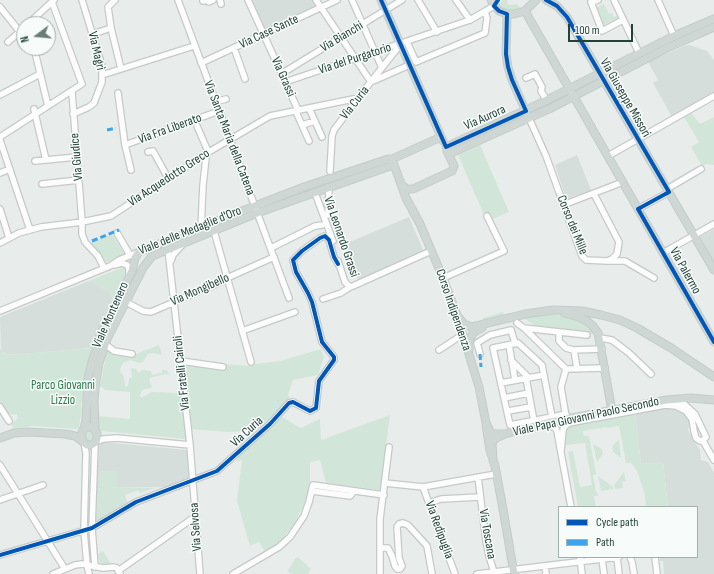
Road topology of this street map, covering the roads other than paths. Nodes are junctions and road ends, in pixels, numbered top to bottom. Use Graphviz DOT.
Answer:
graph roads {
  1 [pos="82,0"];
  2 [pos="115,0"];
  3 [pos="178,0"];
  4 [pos="206,0"];
  5 [pos="213,0"];
  6 [pos="248,0"];
  7 [pos="316,0"];
  8 [pos="337,0"];
  9 [pos="352,0"];
  10 [pos="381,0"];
  11 [pos="402,0"];
  12 [pos="418,0"];
  13 [pos="456,0"];
  14 [pos="536,0"];
  15 [pos="546,0"];
  16 [pos="598,0"];
  17 [pos="614,0"];
  18 [pos="658,0"];
  19 [pos="53,1"];
  20 [pos="591,1"];
  21 [pos="493,4"];
  22 [pos="0,7"];
  23 [pos="321,8"];
  24 [pos="386,10"];
  25 [pos="485,12"];
  26 [pos="526,12"];
  27 [pos="37,16"];
  28 [pos="507,17"];
  29 [pos="714,19"];
  30 [pos="470,20"];
  31 [pos="624,21"];
  32 [pos="16,24"];
  33 [pos="363,24"];
  34 [pos="111,28"];
  35 [pos="714,28"];
  36 [pos="436,32"];
  37 [pos="93,34"];
  38 [pos="264,34"];
  39 [pos="16,35"];
  40 [pos="674,36"];
  41 [pos="341,37"];
  42 [pos="8,42"];
  43 [pos="404,43"];
  44 [pos="194,46"];
  45 [pos="234,48"];
  46 [pos="375,52"];
  47 [pos="639,53"];
  48 [pos="36,56"];
  49 [pos="355,59"];
  50 [pos="201,63"];
  51 [pos="407,66"];
  52 [pos="382,68"];
  53 [pos="122,69"];
  54 [pos="40,74"];
  55 [pos="281,74"];
  56 [pos="102,75"];
  57 [pos="602,77"];
  58 [pos="526,78"];
  59 [pos="245,79"];
  60 [pos="285,82"];
  61 [pos="371,82"];
  62 [pos="570,89"];
  63 [pos="72,92"];
  64 [pos="118,93"];
  65 [pos="0,96"];
  66 [pos="575,96"];
  67 [pos="714,96"];
  68 [pos="358,98"];
  69 [pos="226,99"];
  70 [pos="546,101"];
  71 [pos="215,102"];
  72 [pos="48,106"];
  73 [pos="309,108"];
  74 [pos="549,109"];
  75 [pos="526,111"];
  76 [pos="35,112"];
  77 [pos="219,112"];
  78 [pos="297,112"];
  79 [pos="73,114"];
  80 [pos="529,118"];
  81 [pos="315,121"];
  82 [pos="501,122"];
  83 [pos="302,125"];
  84 [pos="197,126"];
  85 [pos="504,130"];
  86 [pos="479,132"];
  87 [pos="440,134"];
  88 [pos="0,136"];
  89 [pos="322,137"];
  90 [pos="229,139"];
  91 [pos="482,139"];
  92 [pos="0,140"];
  93 [pos="638,140"];
  94 [pos="309,141"];
  95 [pos="125,145"];
  96 [pos="446,147"];
  97 [pos="148,152"];
  98 [pos="207,153"];
  99 [pos="449,154"];
  100 [pos="608,156"];
  101 [pos="77,157"];
  102 [pos="36,160"];
  103 [pos="46,160"];
  104 [pos="391,164"];
  105 [pos="10,169"];
  106 [pos="701,169"];
  107 [pos="131,170"];
  108 [pos="330,171"];
  109 [pos="0,173"];
  110 [pos="168,178"];
  111 [pos="79,180"];
  112 [pos="623,182"];
  113 [pos="318,183"];
  114 [pos="42,184"];
  115 [pos="402,185"];
  116 [pos="329,187"];
  117 [pos="413,189"];
  118 [pos="668,191"];
  119 [pos="318,192"];
  120 [pos="594,194"];
  121 [pos="409,201"];
  122 [pos="563,205"];
  123 [pos="0,209"];
  124 [pos="256,209"];
  125 [pos="638,209"];
  126 [pos="328,215"];
  127 [pos="487,216"];
  128 [pos="82,222"];
  129 [pos="714,224"];
  130 [pos="322,225"];
  131 [pos="202,228"];
  132 [pos="30,230"];
  133 [pos="214,231"];
  134 [pos="117,233"];
  135 [pos="694,235"];
  136 [pos="9,238"];
  137 [pos="185,242"];
  138 [pos="618,242"];
  139 [pos="0,243"];
  140 [pos="271,248"];
  141 [pos="168,249"];
  142 [pos="431,251"];
  143 [pos="139,252"];
  144 [pos="663,253"];
  145 [pos="130,256"];
  146 [pos="274,257"];
  147 [pos="150,258"];
  148 [pos="607,261"];
  149 [pos="625,261"];
  150 [pos="338,264"];
  151 [pos="170,265"];
  152 [pos="107,267"];
  153 [pos="143,268"];
  154 [pos="714,270"];
  155 [pos="130,276"];
  156 [pos="227,278"];
  157 [pos="443,278"];
  158 [pos="654,278"];
  159 [pos="350,287"];
  160 [pos="289,298"];
  161 [pos="323,299"];
  162 [pos="126,302"];
  163 [pos="175,302"];
  164 [pos="0,311"];
  165 [pos="295,312"];
  166 [pos="538,312"];
  167 [pos="457,314"];
  168 [pos="516,323"];
  169 [pos="491,324"];
  170 [pos="524,328"];
  171 [pos="242,331"];
  172 [pos="711,332"];
  173 [pos="559,333"];
  174 [pos="462,335"];
  175 [pos="587,335"];
  176 [pos="600,338"];
  177 [pos="714,342"];
  178 [pos="105,344"];
  179 [pos="512,344"];
  180 [pos="602,349"];
  181 [pos="439,350"];
  182 [pos="574,350"];
  183 [pos="132,354"];
  184 [pos="480,354"];
  185 [pos="471,358"];
  186 [pos="512,360"];
  187 [pos="181,361"];
  188 [pos="251,362"];
  189 [pos="223,368"];
  190 [pos="605,368"];
  191 [pos="566,369"];
  192 [pos="577,369"];
  193 [pos="544,374"];
  194 [pos="651,374"];
  195 [pos="714,377"];
  196 [pos="528,378"];
  197 [pos="515,380"];
  198 [pos="501,383"];
  199 [pos="529,393"];
  200 [pos="504,398"];
  201 [pos="666,400"];
  202 [pos="714,400"];
  203 [pos="0,407"];
  204 [pos="531,407"];
  205 [pos="508,411"];
  206 [pos="612,411"];
  207 [pos="566,416"];
  208 [pos="552,417"];
  209 [pos="9,421"];
  210 [pos="486,423"];
  211 [pos="537,423"];
  212 [pos="83,429"];
  213 [pos="96,431"];
  214 [pos="65,434"];
  215 [pos="505,434"];
  216 [pos="0,438"];
  217 [pos="117,438"];
  218 [pos="703,441"];
  219 [pos="84,442"];
  220 [pos="96,443"];
  221 [pos="190,445"];
  222 [pos="389,447"];
  223 [pos="561,451"];
  224 [pos="714,460"];
  225 [pos="493,461"];
  226 [pos="0,465"];
  227 [pos="496,474"];
  228 [pos="478,477"];
  229 [pos="193,481"];
  230 [pos="385,483"];
  231 [pos="43,485"];
  232 [pos="423,487"];
  233 [pos="18,494"];
  234 [pos="384,495"];
  235 [pos="480,497"];
  236 [pos="0,500"];
  237 [pos="429,503"];
  238 [pos="571,506"];
  239 [pos="196,516"];
  240 [pos="92,528"];
  241 [pos="84,531"];
  242 [pos="48,541"];
  243 [pos="380,548"];
  244 [pos="0,555"];
  245 [pos="610,558"];
  246 [pos="618,558"];
  247 [pos="630,558"];
  248 [pos="655,558"];
  249 [pos="602,559"];
  250 [pos="580,560"];
  251 [pos="87,565"];
  252 [pos="545,566"];
  253 [pos="95,567"];
  254 [pos="65,569"];
  255 [pos="119,572"];
  256 [pos="496,572"];
  257 [pos="514,572"];
  258 [pos="53,574"];
  259 [pos="89,574"];
  260 [pos="200,574"];
  261 [pos="233,574"];
  262 [pos="380,574"];
  263 [pos="432,574"];
  264 [pos="454,574"];
  265 [pos="477,574"];
  266 [pos="546,574"];
  267 [pos="582,574"];
  268 [pos="604,574"];
  269 [pos="619,574"];
  270 [pos="634,574"];
  271 [pos="657,574"];
  1 -- 37 [label="street, Via Magrì"];
  2 -- 34 [label="street"];
  3 -- 44 [label="street, Via Santa Maria della Catena"];
  4 -- 5 [label="street"];
  6 -- 38 [label="street, Via Grassi"];
  7 -- 23 [label="street"];
  8 -- 23 [label="street, Via Case Sante"];
  9 -- 33 [label="street"];
  10 -- 24 [label="main road"];
  11 -- 24 [label="street, Via Bianchi"];
  12 -- 36 [label="street"];
  13 -- 30 [label="street"];
  14 -- 26 [label="main road"];
  15 -- 57 [label="main road, Via Giuseppe Missori"];
  16 -- 20 [label="street"];
  17 -- 31 [label="street"];
  18 -- 40 [label="street"];
  19 -- 27 [label="street"];
  19 -- 63 [label="street"];
  20 -- 31 [label="street"];
  21 -- 25 [label="street, Via del Purgatorio"];
  21 -- 28 [label="main road"];
  22 -- 32 [label="street"];
  23 -- 38 [label="street, Via Case Sante"];
  23 -- 41 [label="street"];
  24 -- 33 [label="street, Via Bianchi"];
  24 -- 43 [label="main road"];
  25 -- 30 [label="street, Via del Purgatorio"];
  25 -- 43 [label="street"];
  26 -- 28 [label="main road"];
  26 -- 62 [label="main road, Via Palermo"];
  28 -- 75 [label="main road"];
  29 -- 40 [label="main road"];
  30 -- 36 [label="street, Via del Purgatorio"];
  31 -- 47 [label="street"];
  33 -- 41 [label="street, Via Bianchi"];
  33 -- 46 [label="street"];
  34 -- 37 [label="street"];
  34 -- 53 [label="street"];
  35 -- 57 [label="main road"];
  36 -- 43 [label="street, Via del Purgatorio"];
  37 -- 56 [label="street, Via Magrì"];
  38 -- 45 [label="street, Via Case Sante"];
  38 -- 55 [label="street, Via Grassi"];
  39 -- 42 [label="street"];
  40 -- 47 [label="main road"];
  41 -- 49 [label="street"];
  41 -- 55 [label="street, Via Bianchi"];
  43 -- 46 [label="street, Via del Purgatorio"];
  43 -- 52 [label="street, Via Curia"];
  43 -- 87 [label="main road"];
  44 -- 50 [label="street, Via Santa Maria della Catena"];
  44 -- 53 [label="street"];
  45 -- 50 [label="street, Via Case Sante"];
  45 -- 59 [label="street"];
  46 -- 49 [label="street, Via del Purgatorio"];
  46 -- 52 [label="street"];
  47 -- 57 [label="main road"];
  48 -- 54 [label="street"];
  49 -- 60 [label="street, Via del Purgatorio"];
  49 -- 61 [label="street"];
  50 -- 71 [label="street, Via Santa Maria della Catena"];
  51 -- 61 [label="street"];
  52 -- 61 [label="street, Via Curia"];
  53 -- 56 [label="street"];
  54 -- 65 [label="street"];
  54 -- 72 [label="street"];
  55 -- 60 [label="street, Via Grassi"];
  56 -- 79 [label="street, Via Magrì"];
  57 -- 62 [label="main road, Via Aurora"];
  57 -- 66 [label="main road, Via Aurora"];
  57 -- 93 [label="main road, Via Giuseppe Missori"];
  58 -- 70 [label="street"];
  60 -- 78 [label="street, Via Grassi"];
  61 -- 68 [label="street, Via Curia"];
  62 -- 66 [label="main road, Via Palermo"];
  62 -- 70 [label="main road, Via Aurora"];
  63 -- 72 [label="street"];
  63 -- 79 [label="street, Via Giudice"];
  64 -- 95 [label="street, Via Fra Liberato"];
  66 -- 74 [label="main road, Via Aurora"];
  66 -- 100 [label="main road, Via Palermo"];
  67 -- 93 [label="street"];
  68 -- 73 [label="street, Via Acquedotto Greco"];
  68 -- 108 [label="street, Via Curia"];
  69 -- 71 [label="street"];
  70 -- 74 [label="street"];
  70 -- 75 [label="main road, Via Aurora"];
  71 -- 77 [label="street, Via Santa Maria della Catena"];
  72 -- 76 [label="street"];
  73 -- 78 [label="street, Via Acquedotto Greco"];
  73 -- 81 [label="street"];
  74 -- 80 [label="main road, Via Aurora"];
  75 -- 80 [label="main road"];
  75 -- 82 [label="main road, Via Aurora"];
  76 -- 88 [label="street"];
  76 -- 103 [label="street"];
  77 -- 90 [label="street, Via Santa Maria della Catena"];
  77 -- 95 [label="street, Via Fra Liberato"];
  78 -- 83 [label="street, Via Grassi"];
  78 -- 90 [label="street, Via Acquedotto Greco"];
  79 -- 101 [label="street, Via Giudice"];
  80 -- 85 [label="main road, Via Aurora"];
  80 -- 122 [label="street, Corso dei Mille"];
  81 -- 83 [label="street"];
  81 -- 89 [label="street"];
  82 -- 85 [label="main road"];
  82 -- 86 [label="main road, Via Aurora"];
  83 -- 94 [label="street, Via Grassi"];
  84 -- 98 [label="street"];
  85 -- 91 [label="main road, Via Aurora"];
  86 -- 91 [label="main road"];
  86 -- 96 [label="main road, Via Aurora"];
  87 -- 96 [label="main road"];
  87 -- 104 [label="main road"];
  90 -- 98 [label="street, Via Acquedotto Greco"];
  90 -- 124 [label="street, Via Santa Maria della Catena"];
  91 -- 99 [label="main road, Via Aurora"];
  92 -- 105 [label="street"];
  93 -- 100 [label="street"];
  93 -- 118 [label="main road, Via Giuseppe Missori"];
  95 -- 107 [label="street"];
  96 -- 99 [label="main road"];
  97 -- 110 [label="street"];
  98 -- 110 [label="street, Via Acquedotto Greco"];
  98 -- 131 [label="street"];
  99 -- 117 [label="main road"];
  100 -- 112 [label="main road, Via Palermo"];
  101 -- 103 [label="street"];
  101 -- 111 [label="street, Via Giudice"];
  102 -- 103 [label="street"];
  104 -- 113 [label="main road, Viale delle Medaglie d'Oro"];
  104 -- 115 [label="main road, Corso Indipendenza"];
  104 -- 116 [label="main road, Viale delle Medaglie d'Oro"];
  105 -- 109 [label="street"];
  105 -- 132 [label="street"];
  106 -- 118 [label="street"];
  110 -- 128 [label="street, Via Acquedotto Greco"];
  111 -- 114 [label="street"];
  111 -- 128 [label="street, Via Giudice"];
  112 -- 120 [label="street"];
  112 -- 125 [label="main road, Via Palermo"];
  113 -- 119 [label="street, Via Leonardo Grassi"];
  113 -- 124 [label="main road, Viale delle Medaglie d'Oro"];
  115 -- 117 [label="main road"];
  115 -- 121 [label="main road, Corso Indipendenza"];
  116 -- 119 [label="main road, Viale delle Medaglie d'Oro"];
  116 -- 126 [label="street"];
  117 -- 121 [label="main road"];
  118 -- 125 [label="street"];
  118 -- 135 [label="main road, Via Giuseppe Missori"];
  119 -- 124 [label="main road, Viale delle Medaglie d'Oro"];
  119 -- 150 [label="street, Via Leonardo Grassi"];
  120 -- 122 [label="street"];
  120 -- 138 [label="street"];
  121 -- 142 [label="main road, Corso Indipendenza"];
  122 -- 148 [label="street, Corso dei Mille"];
  123 -- 136 [label="street"];
  124 -- 131 [label="main road, Viale delle Medaglie d'Oro"];
  124 -- 133 [label="main road, Viale delle Medaglie d'Oro"];
  124 -- 140 [label="street, Via Santa Maria della Catena"];
  125 -- 144 [label="main road, Via Palermo"];
  127 -- 157 [label="street"];
  128 -- 132 [label="street, Via Acquedotto Greco"];
  128 -- 152 [label="street, Via Giudice"];
  129 -- 135 [label="street"];
  130 -- 140 [label="street"];
  131 -- 143 [label="main road, Viale delle Medaglie d'Oro"];
  132 -- 136 [label="street, Via Acquedotto Greco"];
  133 -- 137 [label="main road, Viale delle Medaglie d'Oro"];
  133 -- 156 [label="street"];
  134 -- 145 [label="street"];
  135 -- 144 [label="street"];
  135 -- 154 [label="main road, Via Giuseppe Missori"];
  136 -- 139 [label="street, Via Acquedotto Greco"];
  137 -- 141 [label="main road, Viale delle Medaglie d'Oro"];
  137 -- 151 [label="street"];
  138 -- 148 [label="street, Corso dei Mille"];
  138 -- 149 [label="street"];
  140 -- 146 [label="street, Via Santa Maria della Catena"];
  141 -- 147 [label="main road, Viale delle Medaglie d'Oro"];
  141 -- 151 [label="street, Via Fratelli Cairoli"];
  142 -- 157 [label="main road, Corso Indipendenza"];
  142 -- 159 [label="street, Via Leonardo Grassi"];
  143 -- 145 [label="street, Viale delle Medaglie d'Oro"];
  143 -- 153 [label="main road"];
  143 -- 155 [label="main road, Viale Montenero"];
  144 -- 172 [label="main road, Via Palermo"];
  145 -- 152 [label="street, Viale delle Medaglie d'Oro"];
  146 -- 156 [label="street, Via Mongibello"];
  146 -- 160 [label="street, Via Santa Maria della Catena"];
  147 -- 153 [label="main road, Viale Montenero"];
  148 -- 149 [label="street"];
  149 -- 158 [label="street"];
  150 -- 159 [label="street, Via Leonardo Grassi"];
  150 -- 229 [label="street, Via Curia"];
  151 -- 163 [label="street, Via Fratelli Cairoli"];
  152 -- 155 [label="street"];
  152 -- 164 [label="street, Viale delle Medaglie d'Oro"];
  153 -- 162 [label="main road, Viale Montenero"];
  155 -- 212 [label="main road, Viale Montenero"];
  156 -- 163 [label="street, Via Mongibello"];
  156 -- 171 [label="street"];
  157 -- 167 [label="main road, Corso Indipendenza"];
  159 -- 161 [label="street"];
  162 -- 163 [label="street, Via Mongibello"];
  162 -- 178 [label="main road, Viale Montenero"];
  163 -- 187 [label="street, Via Fratelli Cairoli"];
  165 -- 171 [label="street"];
  166 -- 169 [label="main road"];
  166 -- 176 [label="main road"];
  166 -- 195 [label="main road"];
  167 -- 169 [label="main road"];
  167 -- 174 [label="main road, Corso Indipendenza"];
  168 -- 170 [label="street"];
  169 -- 185 [label="main road"];
  170 -- 173 [label="street"];
  170 -- 191 [label="street"];
  171 -- 188 [label="street"];
  172 -- 177 [label="main road, Via Palermo"];
  173 -- 175 [label="street"];
  173 -- 182 [label="street"];
  174 -- 181 [label="street"];
  174 -- 185 [label="main road, Corso Indipendenza"];
  176 -- 180 [label="main road"];
  176 -- 194 [label="street"];
  178 -- 183 [label="street"];
  178 -- 213 [label="main road, Viale Montenero"];
  179 -- 184 [label="street"];
  179 -- 186 [label="street"];
  179 -- 193 [label="street"];
  179 -- 198 [label="street"];
  180 -- 182 [label="street"];
  180 -- 190 [label="main road"];
  182 -- 192 [label="street"];
  185 -- 210 [label="main road, Corso Indipendenza"];
  186 -- 196 [label="street"];
  186 -- 197 [label="street"];
  187 -- 189 [label="street"];
  187 -- 221 [label="street, Via Fratelli Cairoli"];
  190 -- 192 [label="street"];
  190 -- 206 [label="main road"];
  191 -- 192 [label="street"];
  191 -- 207 [label="street"];
  193 -- 196 [label="street"];
  193 -- 208 [label="street"];
  196 -- 197 [label="street"];
  196 -- 199 [label="street"];
  197 -- 198 [label="street"];
  198 -- 200 [label="street"];
  199 -- 200 [label="street"];
  199 -- 204 [label="street"];
  200 -- 205 [label="street"];
  201 -- 202 [label="main road, Viale Papa Giovanni Paolo Secondo"];
  201 -- 206 [label="main road, Viale Papa Giovanni Paolo Secondo"];
  201 -- 218 [label="street"];
  203 -- 209 [label="street"];
  204 -- 205 [label="street"];
  204 -- 211 [label="street"];
  205 -- 211 [label="street"];
  206 -- 207 [label="main road, Viale Papa Giovanni Paolo Secondo"];
  207 -- 208 [label="street"];
  207 -- 211 [label="main road, Viale Papa Giovanni Paolo Secondo"];
  208 -- 211 [label="street"];
  210 -- 215 [label="main road"];
  210 -- 225 [label="main road, Corso Indipendenza"];
  211 -- 215 [label="main road, Viale Papa Giovanni Paolo Secondo"];
  211 -- 223 [label="street"];
  212 -- 213 [label="main road"];
  212 -- 214 [label="main road"];
  212 -- 219 [label="main road"];
  213 -- 217 [label="street"];
  213 -- 220 [label="main road"];
  214 -- 216 [label="main road"];
  214 -- 219 [label="main road"];
  215 -- 225 [label="main road"];
  217 -- 220 [label="street"];
  217 -- 221 [label="street"];
  218 -- 223 [label="street"];
  218 -- 224 [label="street"];
  219 -- 220 [label="main road"];
  219 -- 241 [label="street"];
  220 -- 240 [label="street"];
  221 -- 229 [label="street, Via Fratelli Cairoli"];
  222 -- 230 [label="street"];
  223 -- 238 [label="street"];
  225 -- 227 [label="main road"];
  226 -- 233 [label="street"];
  227 -- 228 [label="street"];
  227 -- 257 [label="main road"];
  228 -- 232 [label="street"];
  228 -- 235 [label="street, Via Toscana"];
  229 -- 239 [label="street, Via Selvosa"];
  229 -- 240 [label="street, Via Curia"];
  230 -- 232 [label="street"];
  230 -- 234 [label="street"];
  231 -- 233 [label="street"];
  232 -- 237 [label="street, Via Redipuglia"];
  233 -- 236 [label="street"];
  233 -- 242 [label="street"];
  234 -- 243 [label="street"];
  234 -- 261 [label="street"];
  235 -- 237 [label="street, Via Toscana"];
  235 -- 256 [label="street, Via Toscana"];
  237 -- 264 [label="street, Via Redipuglia"];
  239 -- 255 [label="street"];
  239 -- 260 [label="street, Via Selvosa"];
  240 -- 241 [label="street, Via Curia"];
  240 -- 253 [label="street"];
  241 -- 242 [label="street, Via Curia"];
  241 -- 251 [label="street"];
  242 -- 244 [label="street, Via Curia"];
  242 -- 254 [label="street"];
  243 -- 262 [label="street"];
  243 -- 263 [label="street"];
  245 -- 249 [label="street"];
  246 -- 269 [label="street"];
  247 -- 270 [label="street"];
  248 -- 271 [label="street"];
  249 -- 250 [label="street"];
  249 -- 268 [label="street"];
  250 -- 252 [label="street"];
  250 -- 267 [label="street"];
  251 -- 253 [label="street"];
  251 -- 254 [label="street"];
  251 -- 259 [label="street"];
  252 -- 257 [label="street"];
  252 -- 266 [label="street"];
  253 -- 255 [label="street"];
  254 -- 258 [label="street"];
  256 -- 257 [label="street"];
  256 -- 265 [label="street"];
}
